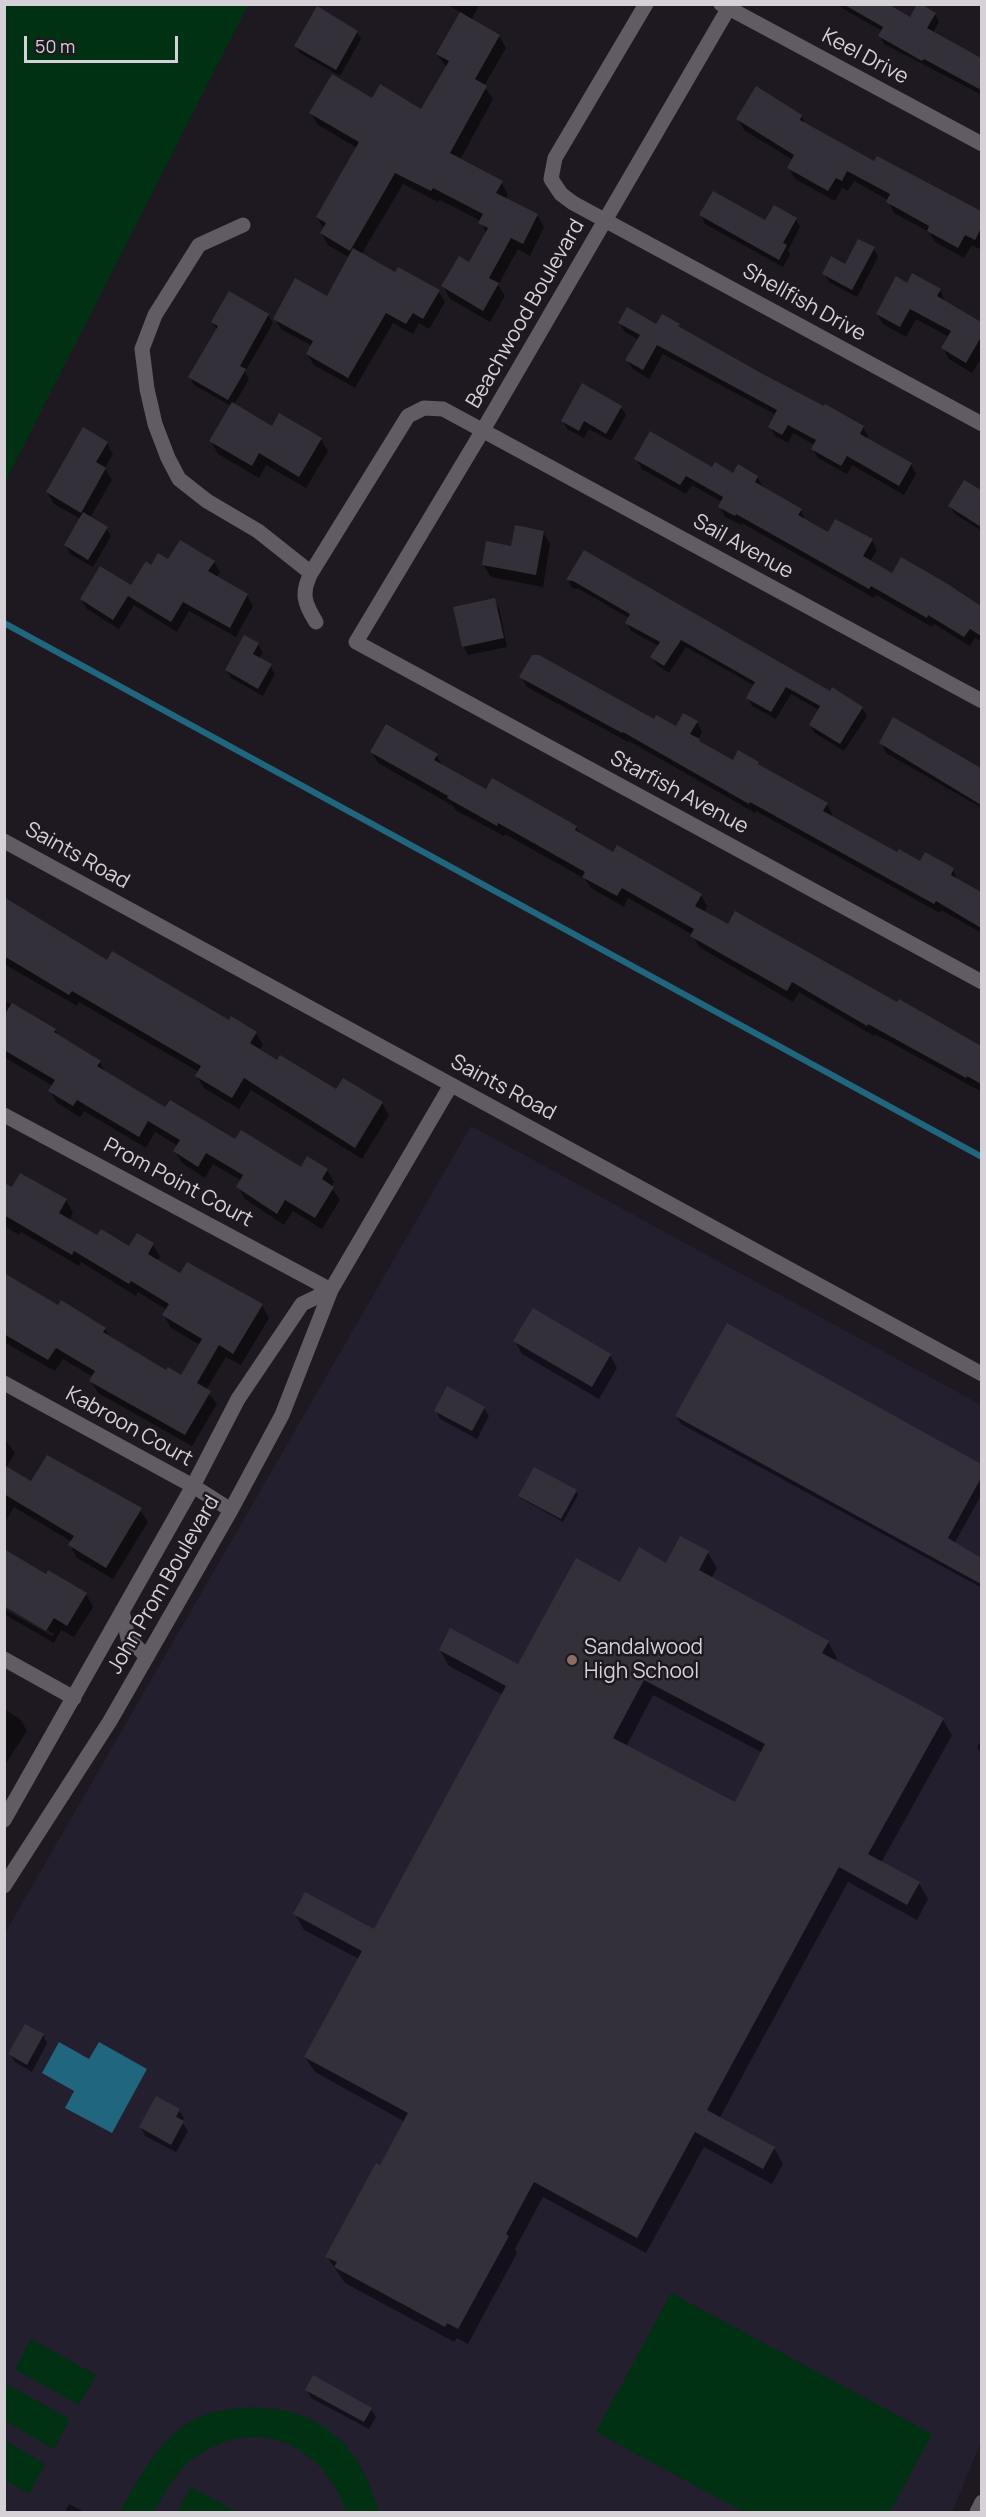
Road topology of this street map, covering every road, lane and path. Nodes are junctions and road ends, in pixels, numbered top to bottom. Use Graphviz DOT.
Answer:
graph roads {
  1 [pos="646,4"];
  2 [pos="727,6"];
  3 [pos="981,144"];
  4 [pos="605,219"];
  5 [pos="243,225"];
  6 [pos="981,424"];
  7 [pos="483,429"];
  8 [pos="311,573"];
  9 [pos="316,622"];
  10 [pos="356,642"];
  11 [pos="981,701"];
  12 [pos="4,840"];
  13 [pos="981,982"];
  14 [pos="451,1085"];
  15 [pos="4,1115"];
  16 [pos="331,1290"];
  17 [pos="981,1374"];
  18 [pos="4,1383"];
  19 [pos="193,1486"];
  20 [pos="231,1510"];
  21 [pos="122,1611"];
  22 [pos="147,1657"];
  23 [pos="4,1659"];
  24 [pos="75,1698"];
  25 [pos="4,1820"];
  26 [pos="4,1886"];
  27 [pos="981,2502"];
  28 [pos="977,2512"];
  1 -- 4 [label="street, Shellfish Drive"];
  2 -- 3 [label="street, Keel Drive"];
  2 -- 4 [label="street, Beachwood Boulevard"];
  4 -- 6 [label="street, Shellfish Drive"];
  4 -- 7 [label="street, Beachwood Boulevard"];
  5 -- 8 [label="street"];
  7 -- 8 [label="street, Sail Avenue"];
  7 -- 10 [label="street, Beachwood Boulevard"];
  7 -- 11 [label="street, Sail Avenue"];
  8 -- 9 [label="street"];
  10 -- 13 [label="street, Starfish Avenue"];
  12 -- 14 [label="street, Saints Road"];
  14 -- 16 [label="street, John Prom Boulevard"];
  14 -- 17 [label="street, Saints Road"];
  15 -- 16 [label="street, Prom Point Court"];
  16 -- 19 [label="street, John Prom Boulevard"];
  16 -- 20 [label="street, John Prom Boulevard"];
  18 -- 19 [label="street, Kabroon Court"];
  19 -- 20 [label="street, Kabroon Court"];
  19 -- 21 [label="street, John Prom Boulevard"];
  20 -- 22 [label="street, John Prom Boulevard"];
  21 -- 22 [label="street"];
  21 -- 24 [label="street, John Prom Boulevard"];
  22 -- 26 [label="street, John Prom Boulevard"];
  23 -- 24 [label="street"];
  24 -- 25 [label="street, John Prom Boulevard"];
  27 -- 28 [label="street"];
}
